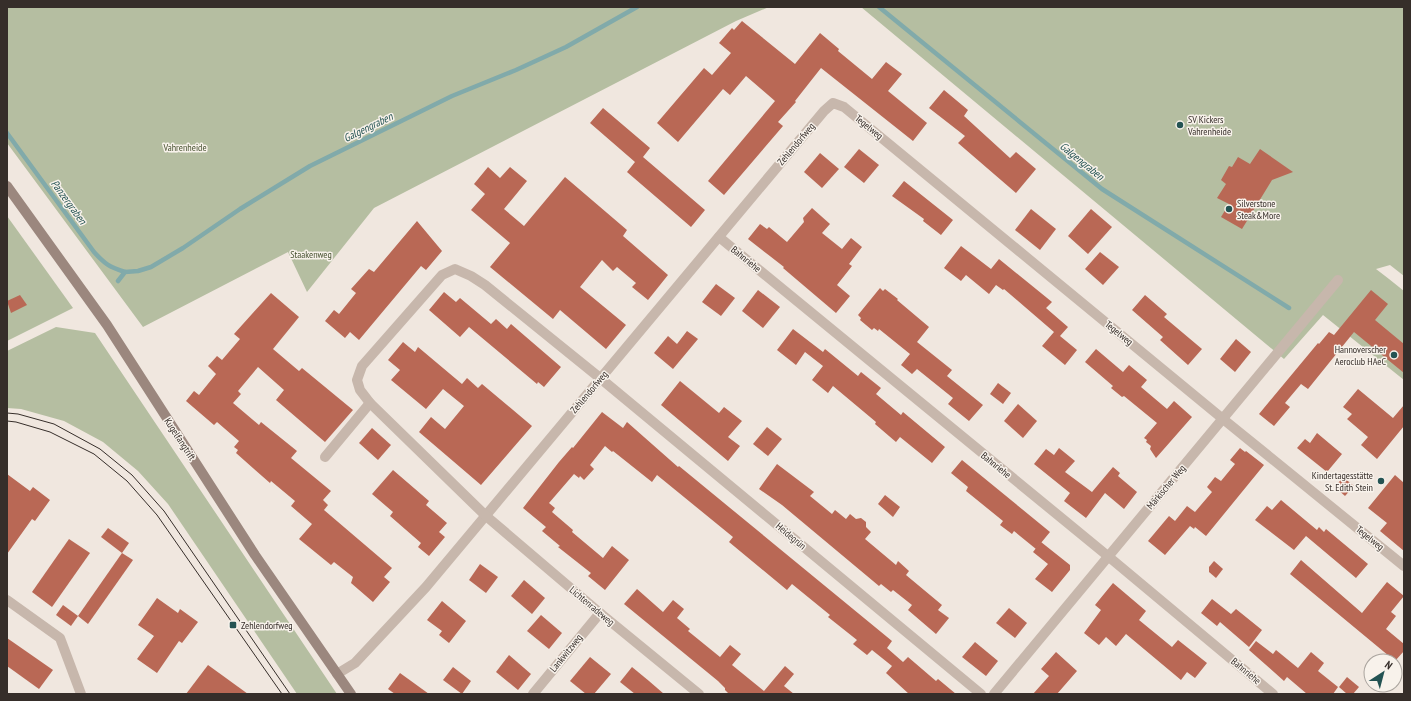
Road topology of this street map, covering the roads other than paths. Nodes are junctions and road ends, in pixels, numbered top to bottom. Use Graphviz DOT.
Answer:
graph roads {
  1 [pos="833,103"];
  2 [pos="7,186"];
  3 [pos="719,237"];
  4 [pos="1338,280"];
  5 [pos="600,378"];
  6 [pos="370,403"];
  7 [pos="1223,419"];
  8 [pos="325,457"];
  9 [pos="486,516"];
  10 [pos="1108,557"];
  11 [pos="1404,566"];
  12 [pos="7,600"];
  13 [pos="600,612"];
  14 [pos="337,674"];
  15 [pos="81,694"];
  16 [pos="351,694"];
  17 [pos="533,694"];
  18 [pos="699,694"];
  19 [pos="981,694"];
  20 [pos="994,694"];
  21 [pos="1273,694"];
  1 -- 3 [label="street, Zehlendorfweg"];
  1 -- 7 [label="street, Tegelweg"];
  2 -- 14 [label="street, Kugelfangtrift"];
  3 -- 5 [label="street, Zehlendorfweg"];
  3 -- 10 [label="street, Bahnriehe"];
  4 -- 7 [label="street, Märkischer Weg"];
  5 -- 6 [label="street"];
  5 -- 9 [label="street, Zehlendorfweg"];
  5 -- 19 [label="street, Heidegrün"];
  6 -- 8 [label="street"];
  6 -- 9 [label="street"];
  7 -- 10 [label="street, Märkischer Weg"];
  7 -- 11 [label="street, Tegelweg"];
  9 -- 13 [label="street, Lichtenradeweg"];
  9 -- 14 [label="street, Zehlendorfweg"];
  10 -- 20 [label="street, Märkischer Weg"];
  10 -- 21 [label="street, Bahnriehe"];
  12 -- 15 [label="street"];
  13 -- 17 [label="street, Lankwitzweg"];
  13 -- 18 [label="street, Lichtenradeweg"];
  14 -- 16 [label="street, Kugelfangtrift"];
}
